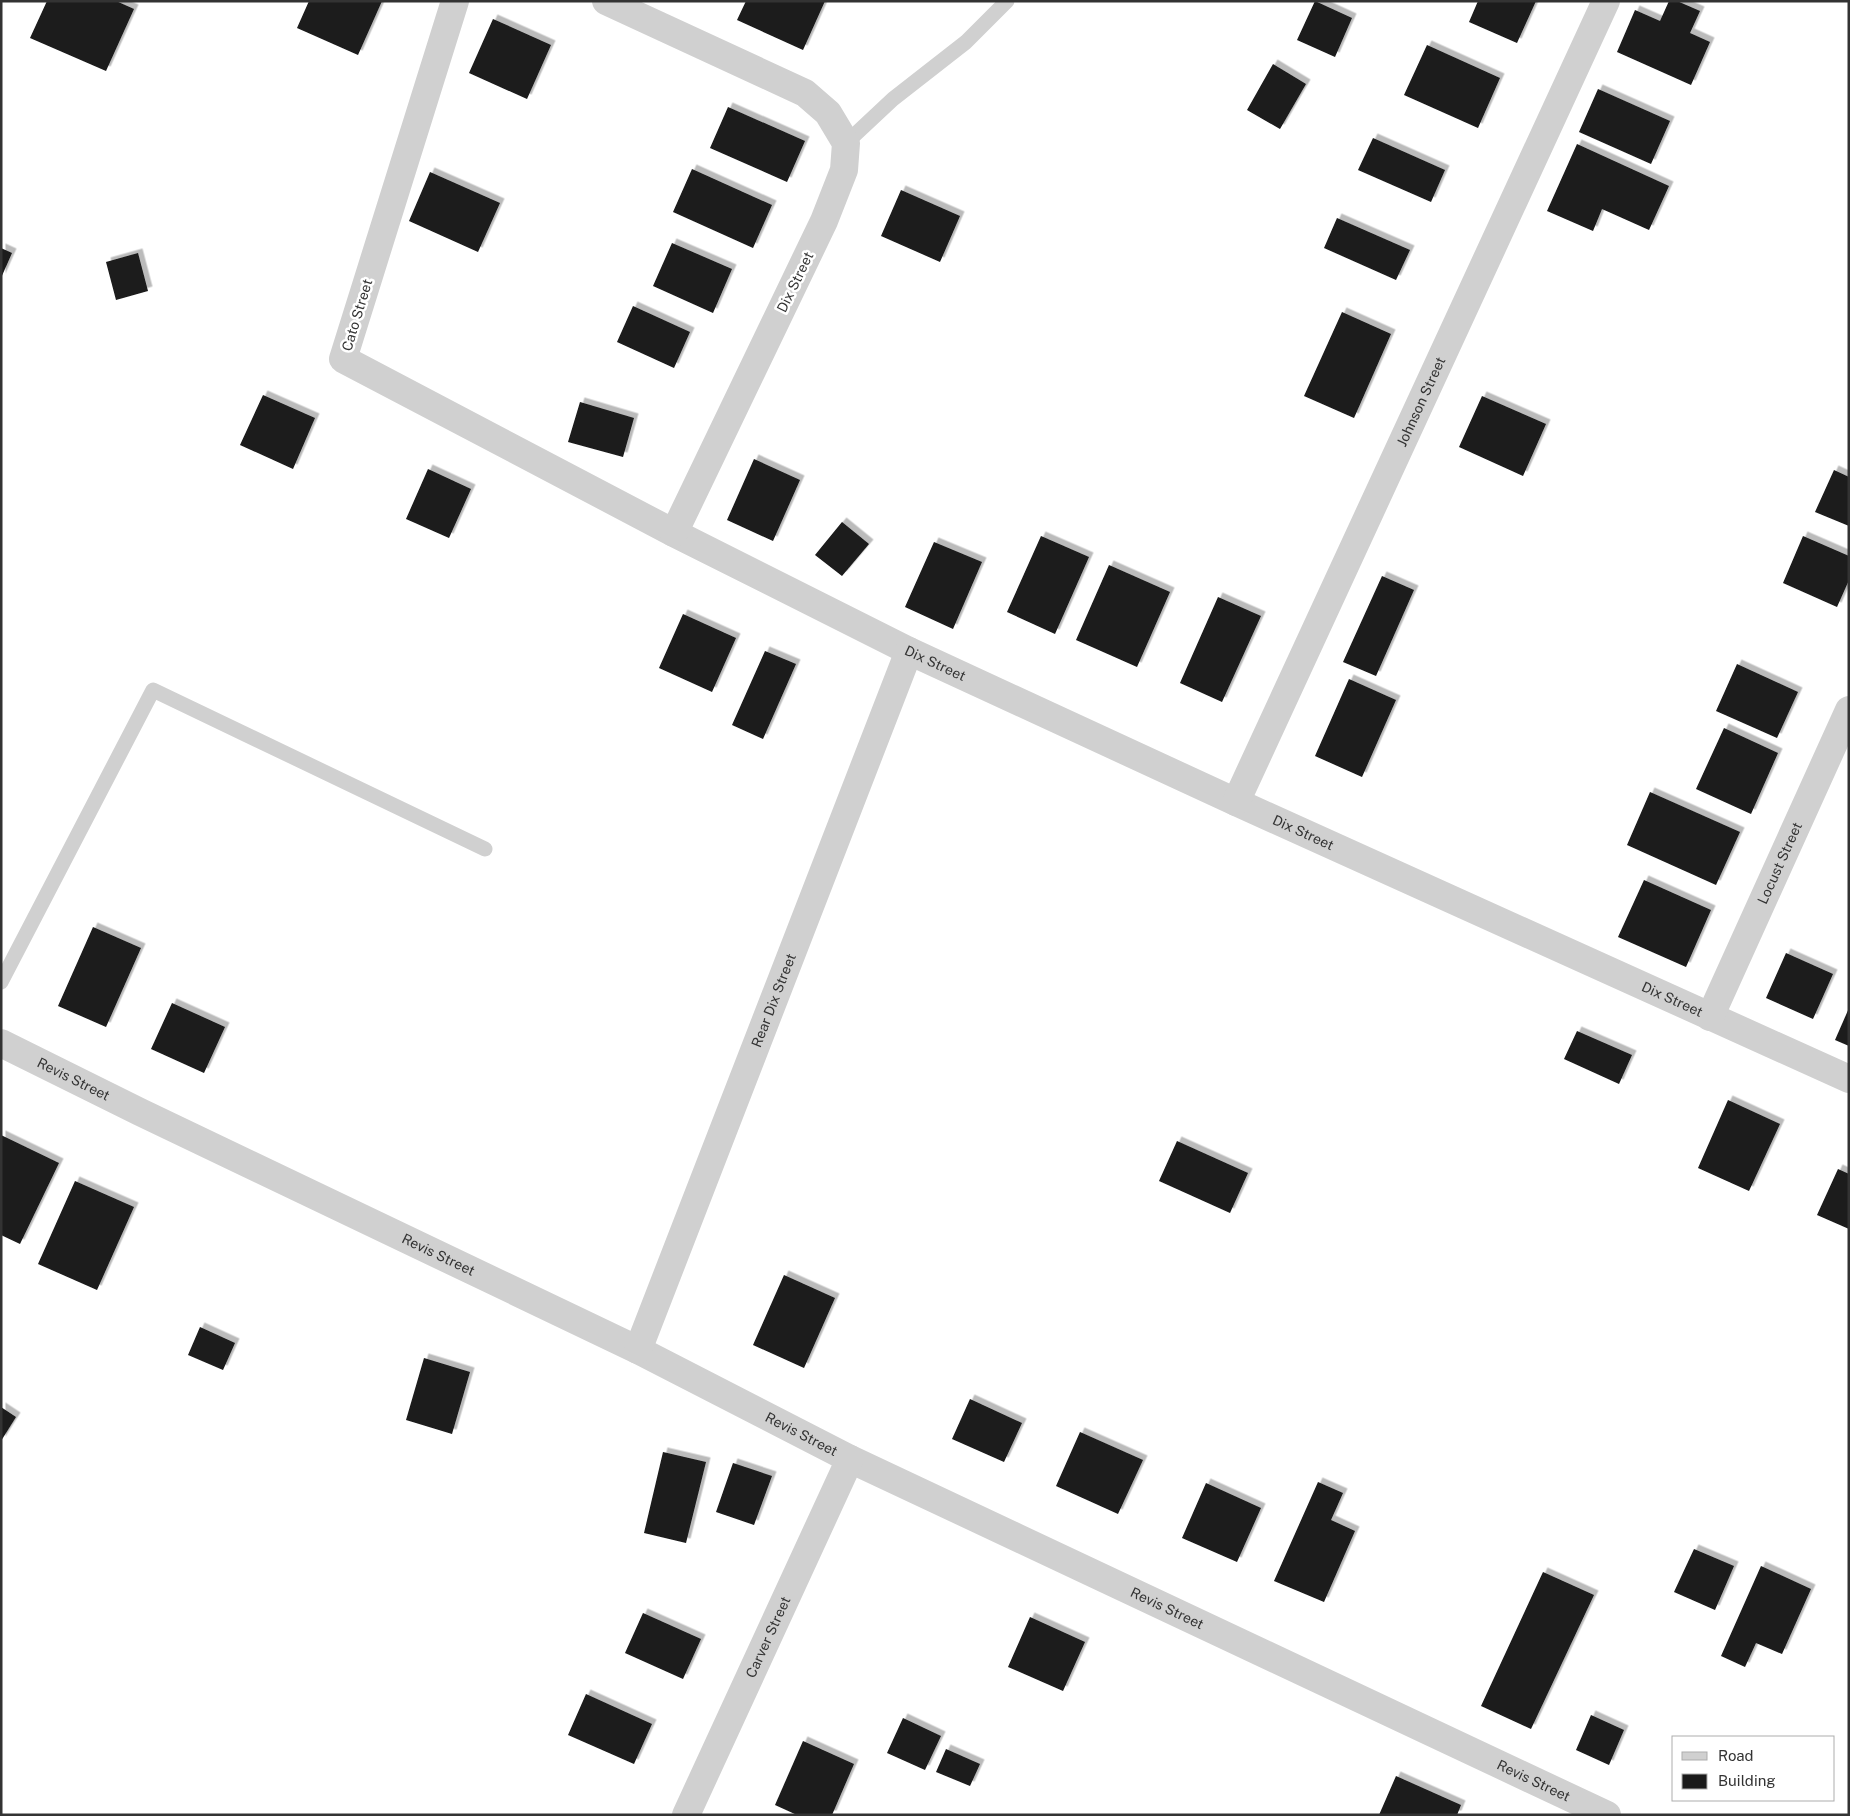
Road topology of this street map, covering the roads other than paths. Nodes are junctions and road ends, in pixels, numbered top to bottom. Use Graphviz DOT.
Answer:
graph roads {
  1 [pos="455,1"];
  2 [pos="606,1"];
  3 [pos="1007,1"];
  4 [pos="1606,1"];
  5 [pos="846,144"];
  6 [pos="674,533"];
  7 [pos="909,651"];
  8 [pos="1849,710"];
  9 [pos="1236,802"];
  10 [pos="485,849"];
  11 [pos="1,982"];
  12 [pos="1710,1017"];
  13 [pos="1,1043"];
  14 [pos="1849,1078"];
  15 [pos="638,1350"];
  16 [pos="850,1460"];
  17 [pos="686,1815"];
  18 [pos="1606,1815"];
  1 -- 6 [label="street, Cato Street"];
  2 -- 5 [label="street"];
  3 -- 5 [label="lane"];
  4 -- 9 [label="street, Johnson Street"];
  5 -- 6 [label="street, Dix Street"];
  6 -- 7 [label="street, Dix Street"];
  7 -- 9 [label="street, Dix Street"];
  7 -- 15 [label="street, Rear Dix Street"];
  8 -- 12 [label="street, Locust Street"];
  9 -- 12 [label="street, Dix Street"];
  10 -- 11 [label="lane"];
  12 -- 14 [label="street, Dix Street"];
  13 -- 15 [label="street, Revis Street"];
  15 -- 16 [label="street, Revis Street"];
  16 -- 17 [label="street, Carver Street"];
  16 -- 18 [label="street, Revis Street"];
}
